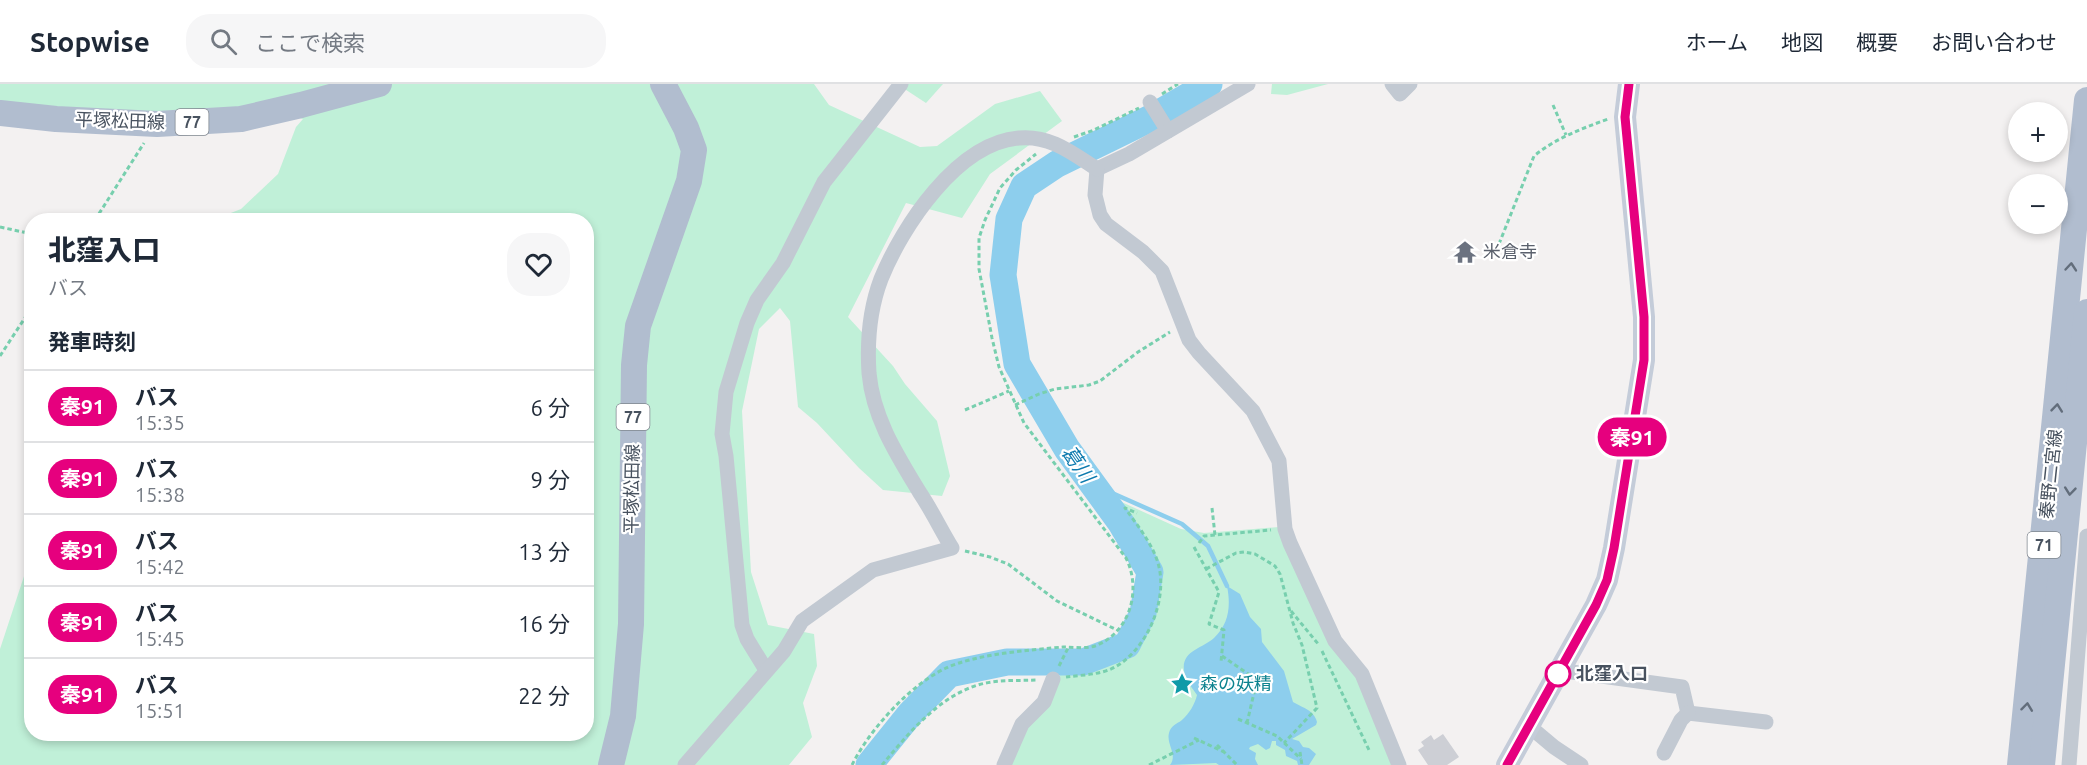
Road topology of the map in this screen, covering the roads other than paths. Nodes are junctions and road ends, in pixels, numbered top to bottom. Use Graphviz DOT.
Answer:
graph roads {
  1 [pos="379,84"];
  2 [pos="663,84"];
  3 [pos="901,84"];
  4 [pos="1248,84"];
  5 [pos="1392,84"];
  6 [pos="1410,84"];
  7 [pos="1629,84"];
  8 [pos="2087,100"];
  9 [pos="1150,102"];
  10 [pos="0,113"];
  11 [pos="1168,131"];
  12 [pos="1093,166"];
  13 [pos="2079,322"];
  14 [pos="2087,536"];
  15 [pos="1562,668"];
  16 [pos="766,670"];
  17 [pos="1053,679"];
  18 [pos="1688,713"];
  19 [pos="1766,722"];
  20 [pos="1529,726"];
  21 [pos="1664,753"];
  22 [pos="611,765"];
  23 [pos="685,765"];
  24 [pos="1004,765"];
  25 [pos="1399,765"];
  26 [pos="1507,765"];
  27 [pos="1581,765"];
  28 [pos="2020,765"];
  29 [pos="2042,765"];
  30 [pos="2069,765"];
  1 -- 10 [label="main road, 平塚松田線 / 77"];
  2 -- 22 [label="main road, 平塚松田線 / 77"];
  3 -- 16 [label="street"];
  4 -- 11 [label="street"];
  5 -- 6 [label="street"];
  7 -- 15 [label="street"];
  13 -- 8 [label="main road, 71, one-way"];
  9 -- 11 [label="street"];
  11 -- 12 [label="street"];
  12 -- 16 [label="street"];
  12 -- 25 [label="street"];
  28 -- 13 [label="main road, 秦野二宮線 / 71, one-way"];
  13 -- 29 [label="main road, 秦野二宮線 / 71, one-way"];
  14 -- 30 [label="street"];
  15 -- 18 [label="street"];
  15 -- 20 [label="street"];
  16 -- 23 [label="street"];
  17 -- 24 [label="street"];
  18 -- 19 [label="street"];
  18 -- 21 [label="street"];
  20 -- 26 [label="street"];
  20 -- 27 [label="street"];
}
